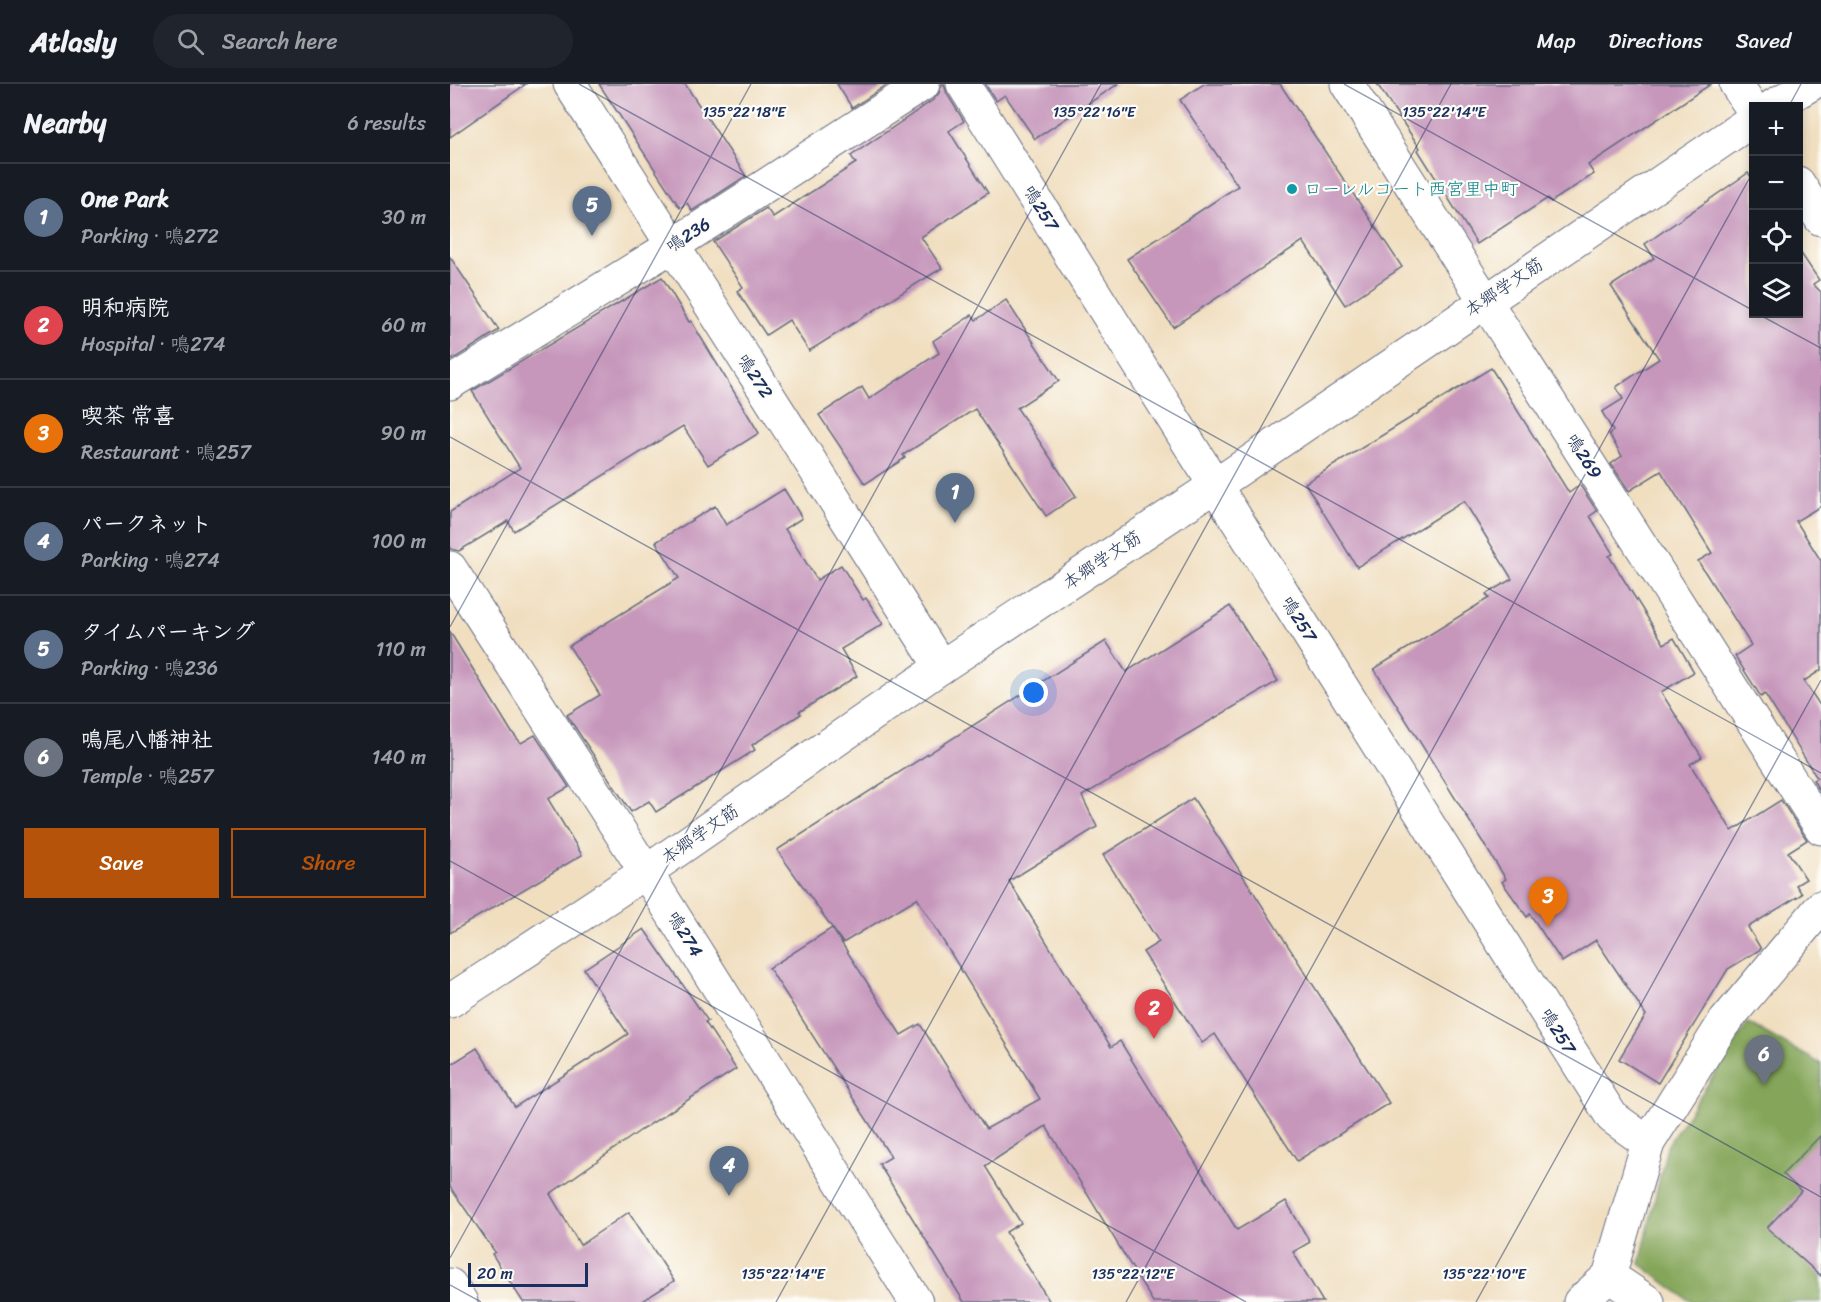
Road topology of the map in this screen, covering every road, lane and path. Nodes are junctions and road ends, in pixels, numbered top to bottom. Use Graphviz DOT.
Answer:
graph roads {
  1 [pos="570,84"];
  2 [pos="923,84"];
  3 [pos="963,84"];
  4 [pos="1347,84"];
  5 [pos="1736,84"];
  6 [pos="1811,84"];
  7 [pos="1780,102"];
  8 [pos="1749,104"];
  9 [pos="1749,122"];
  10 [pos="1803,191"];
  11 [pos="1821,219"];
  12 [pos="672,246"];
  13 [pos="1484,301"];
  14 [pos="450,383"];
  15 [pos="1216,484"];
  16 [pos="450,568"];
  17 [pos="941,667"];
  18 [pos="1821,828"];
  19 [pos="646,872"];
  20 [pos="1821,907"];
  21 [pos="450,1001"];
  22 [pos="1648,1143"];
  23 [pos="1609,1276"];
  24 [pos="450,1285"];
  25 [pos="461,1302"];
  26 [pos="916,1302"];
  27 [pos="1580,1302"];
  28 [pos="1648,1302"];
  1 -- 12 [label="street, 鳴272"];
  2 -- 12 [label="street, 鳴236"];
  3 -- 15 [label="street, 鳴257"];
  4 -- 13 [label="street, 鳴269"];
  5 -- 8 [label="street"];
  6 -- 7 [label="street"];
  9 -- 13 [label="street, 本郷学文筋"];
  10 -- 11 [label="street"];
  12 -- 14 [label="street, 鳴236"];
  12 -- 17 [label="street, 鳴272"];
  13 -- 15 [label="street, 本郷学文筋"];
  13 -- 18 [label="street, 鳴269"];
  15 -- 17 [label="street, 本郷学文筋"];
  15 -- 22 [label="street, 鳴257"];
  16 -- 19 [label="street, 鳴274"];
  17 -- 19 [label="street, 本郷学文筋"];
  19 -- 21 [label="street, 本郷学文筋"];
  19 -- 26 [label="street, 鳴274"];
  20 -- 22 [label="street"];
  22 -- 23 [label="street"];
  23 -- 27 [label="street"];
  23 -- 28 [label="street"];
  24 -- 25 [label="street"];
}
